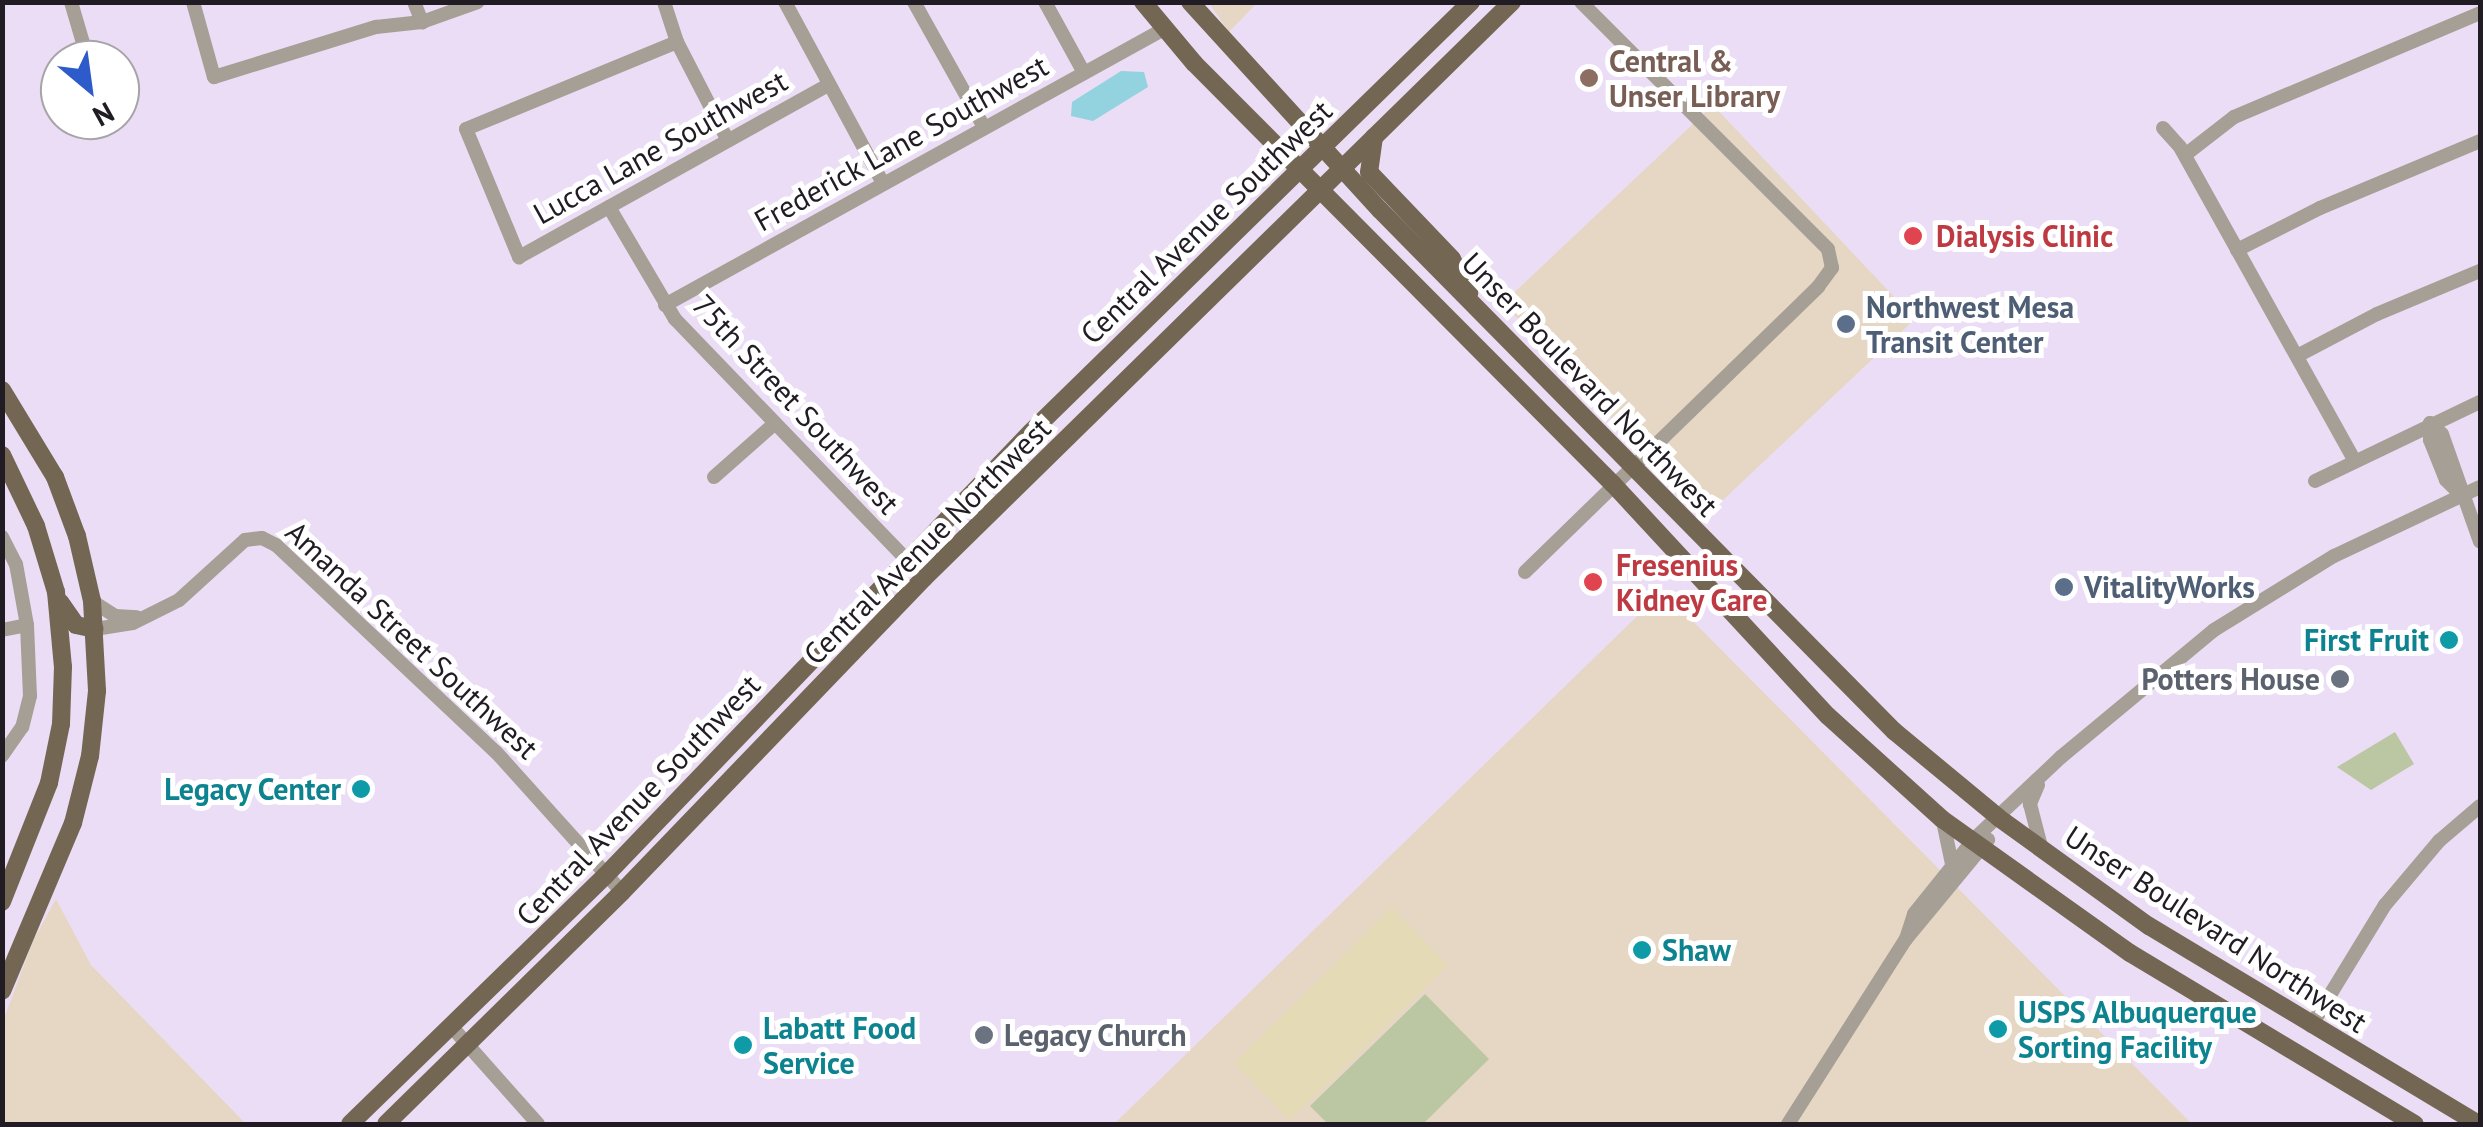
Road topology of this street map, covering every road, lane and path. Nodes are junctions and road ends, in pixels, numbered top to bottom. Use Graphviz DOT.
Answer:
graph roads {
  1 [pos="71,2"];
  2 [pos="193,2"];
  3 [pos="414,2"];
  4 [pos="478,2"];
  5 [pos="664,2"];
  6 [pos="785,2"];
  7 [pos="914,2"];
  8 [pos="1045,2"];
  9 [pos="1143,2"];
  10 [pos="1190,2"];
  11 [pos="1471,2"];
  12 [pos="1512,2"];
  13 [pos="1581,2"];
  14 [pos="2480,14"];
  15 [pos="422,22"];
  16 [pos="1164,29"];
  17 [pos="82,40"];
  18 [pos="677,42"];
  19 [pos="1084,73"];
  20 [pos="828,85"];
  21 [pos="984,127"];
  22 [pos="2163,128"];
  23 [pos="1374,137"];
  24 [pos="2480,140"];
  25 [pos="728,141"];
  26 [pos="1322,148"];
  27 [pos="2184,155"];
  28 [pos="1301,168"];
  29 [pos="1341,169"];
  30 [pos="883,182"];
  31 [pos="1321,188"];
  32 [pos="609,207"];
  33 [pos="2237,250"];
  34 [pos="2480,271"];
  35 [pos="665,305"];
  36 [pos="1478,310"];
  37 [pos="2297,356"];
  38 [pos="2,390"];
  39 [pos="2480,402"];
  40 [pos="2430,424"];
  41 [pos="773,425"];
  42 [pos="2,455"];
  43 [pos="2355,461"];
  44 [pos="1632,466"];
  45 [pos="714,477"];
  46 [pos="2316,481"];
  47 [pos="1613,484"];
  48 [pos="2480,487"];
  49 [pos="2460,495"];
  50 [pos="2,536"];
  51 [pos="2480,542"];
  52 [pos="906,559"];
  53 [pos="1525,572"];
  54 [pos="924,578"];
  55 [pos="56,592"];
  56 [pos="92,601"];
  57 [pos="143,618"];
  58 [pos="27,625"];
  59 [pos="94,628"];
  60 [pos="2,630"];
  61 [pos="2,756"];
  62 [pos="2044,774"];
  63 [pos="2480,806"];
  64 [pos="1998,818"];
  65 [pos="1942,819"];
  66 [pos="1979,843"];
  67 [pos="2042,850"];
  68 [pos="1952,864"];
  69 [pos="605,876"];
  70 [pos="622,892"];
  71 [pos="2,902"];
  72 [pos="1906,939"];
  73 [pos="522,957"];
  74 [pos="537,976"];
  75 [pos="2,991"];
  76 [pos="451,1026"];
  77 [pos="2311,1026"];
  78 [pos="466,1046"];
  79 [pos="350,1124"];
  80 [pos="386,1124"];
  81 [pos="538,1124"];
  82 [pos="1788,1124"];
  83 [pos="2415,1124"];
  84 [pos="2480,1124"];
  1 -- 17 [label="street"];
  2 -- 15 [label="street"];
  3 -- 15 [label="street"];
  4 -- 15 [label="street"];
  5 -- 18 [label="street"];
  6 -- 20 [label="street"];
  7 -- 21 [label="street"];
  8 -- 19 [label="street"];
  9 -- 16 [label="main road, Unser Boulevard Northwest"];
  10 -- 26 [label="main road, Unser Boulevard Northwest"];
  11 -- 26 [label="main road, Central Avenue Southwest"];
  12 -- 23 [label="main road, Central Avenue Northwest"];
  13 -- 44 [label="street"];
  14 -- 27 [label="street"];
  16 -- 19 [label="street, Frederick Lane Southwest"];
  16 -- 28 [label="main road, Unser Boulevard Northwest"];
  18 -- 25 [label="street"];
  18 -- 32 [label="street, Lucca Lane Southwest"];
  19 -- 21 [label="street, Frederick Lane Southwest"];
  20 -- 25 [label="street, Lucca Lane Southwest"];
  20 -- 30 [label="street"];
  21 -- 30 [label="street, Frederick Lane Southwest"];
  22 -- 27 [label="street"];
  23 -- 29 [label="main road, Central Avenue Northwest"];
  23 -- 36 [label="main road"];
  24 -- 33 [label="street"];
  25 -- 32 [label="street, Lucca Lane Southwest"];
  26 -- 28 [label="main road, Central Avenue Southwest"];
  26 -- 29 [label="main road, Unser Boulevard Northwest"];
  27 -- 33 [label="street"];
  28 -- 31 [label="main road, Unser Boulevard Northwest"];
  28 -- 52 [label="main road, Central Avenue Southwest"];
  29 -- 31 [label="main road, Central Avenue Northwest"];
  29 -- 36 [label="main road, Unser Boulevard Northwest"];
  30 -- 35 [label="street, Frederick Lane Southwest"];
  31 -- 47 [label="main road, Unser Boulevard Northwest"];
  31 -- 54 [label="main road, Central Avenue Northwest"];
  32 -- 35 [label="street, 75th Street Southwest"];
  33 -- 37 [label="street"];
  34 -- 37 [label="street"];
  35 -- 41 [label="street, 75th Street Southwest"];
  36 -- 44 [label="main road, Unser Boulevard Northwest"];
  37 -- 43 [label="street"];
  38 -- 56 [label="main road"];
  39 -- 40 [label="street"];
  40 -- 43 [label="street"];
  40 -- 49 [label="street"];
  41 -- 45 [label="street"];
  41 -- 52 [label="street, 75th Street Southwest"];
  42 -- 55 [label="main road"];
  43 -- 46 [label="street"];
  44 -- 47 [label="street"];
  44 -- 64 [label="main road, Unser Boulevard Northwest"];
  47 -- 53 [label="street"];
  47 -- 65 [label="main road, Unser Boulevard Northwest"];
  48 -- 49 [label="street"];
  49 -- 51 [label="street"];
  49 -- 62 [label="street"];
  50 -- 58 [label="street"];
  52 -- 54 [label="street, 75th Street Southwest"];
  52 -- 69 [label="main road, Central Avenue Southwest"];
  54 -- 70 [label="main road, Central Avenue Northwest"];
  55 -- 59 [label="main road"];
  55 -- 71 [label="main road"];
  56 -- 57 [label="street"];
  56 -- 59 [label="main road"];
  57 -- 59 [label="street, Amanda Street Southwest"];
  57 -- 69 [label="street, Amanda Street Southwest"];
  58 -- 60 [label="street"];
  58 -- 61 [label="street"];
  59 -- 75 [label="main road"];
  62 -- 64 [label="street"];
  62 -- 67 [label="street"];
  63 -- 77 [label="street"];
  64 -- 66 [label="street"];
  64 -- 67 [label="main road, Unser Boulevard Northwest"];
  65 -- 66 [label="main road, Unser Boulevard Northwest"];
  65 -- 68 [label="street"];
  66 -- 68 [label="street"];
  66 -- 72 [label="street"];
  66 -- 83 [label="main road, Unser Boulevard Northwest"];
  67 -- 77 [label="main road, Unser Boulevard Northwest"];
  68 -- 72 [label="street"];
  69 -- 70 [label="street, Amanda Street Southwest"];
  69 -- 73 [label="main road, Central Avenue Southwest"];
  70 -- 74 [label="main road, Central Avenue Northwest"];
  72 -- 82 [label="street"];
  73 -- 74 [label="main road"];
  73 -- 76 [label="main road, Central Avenue Southwest"];
  74 -- 78 [label="main road, Central Avenue Northwest"];
  76 -- 78 [label="street"];
  76 -- 79 [label="main road, Central Avenue Southwest"];
  77 -- 84 [label="main road, Unser Boulevard Northwest"];
  78 -- 80 [label="main road, Central Avenue Northwest"];
  78 -- 81 [label="street"];
}
